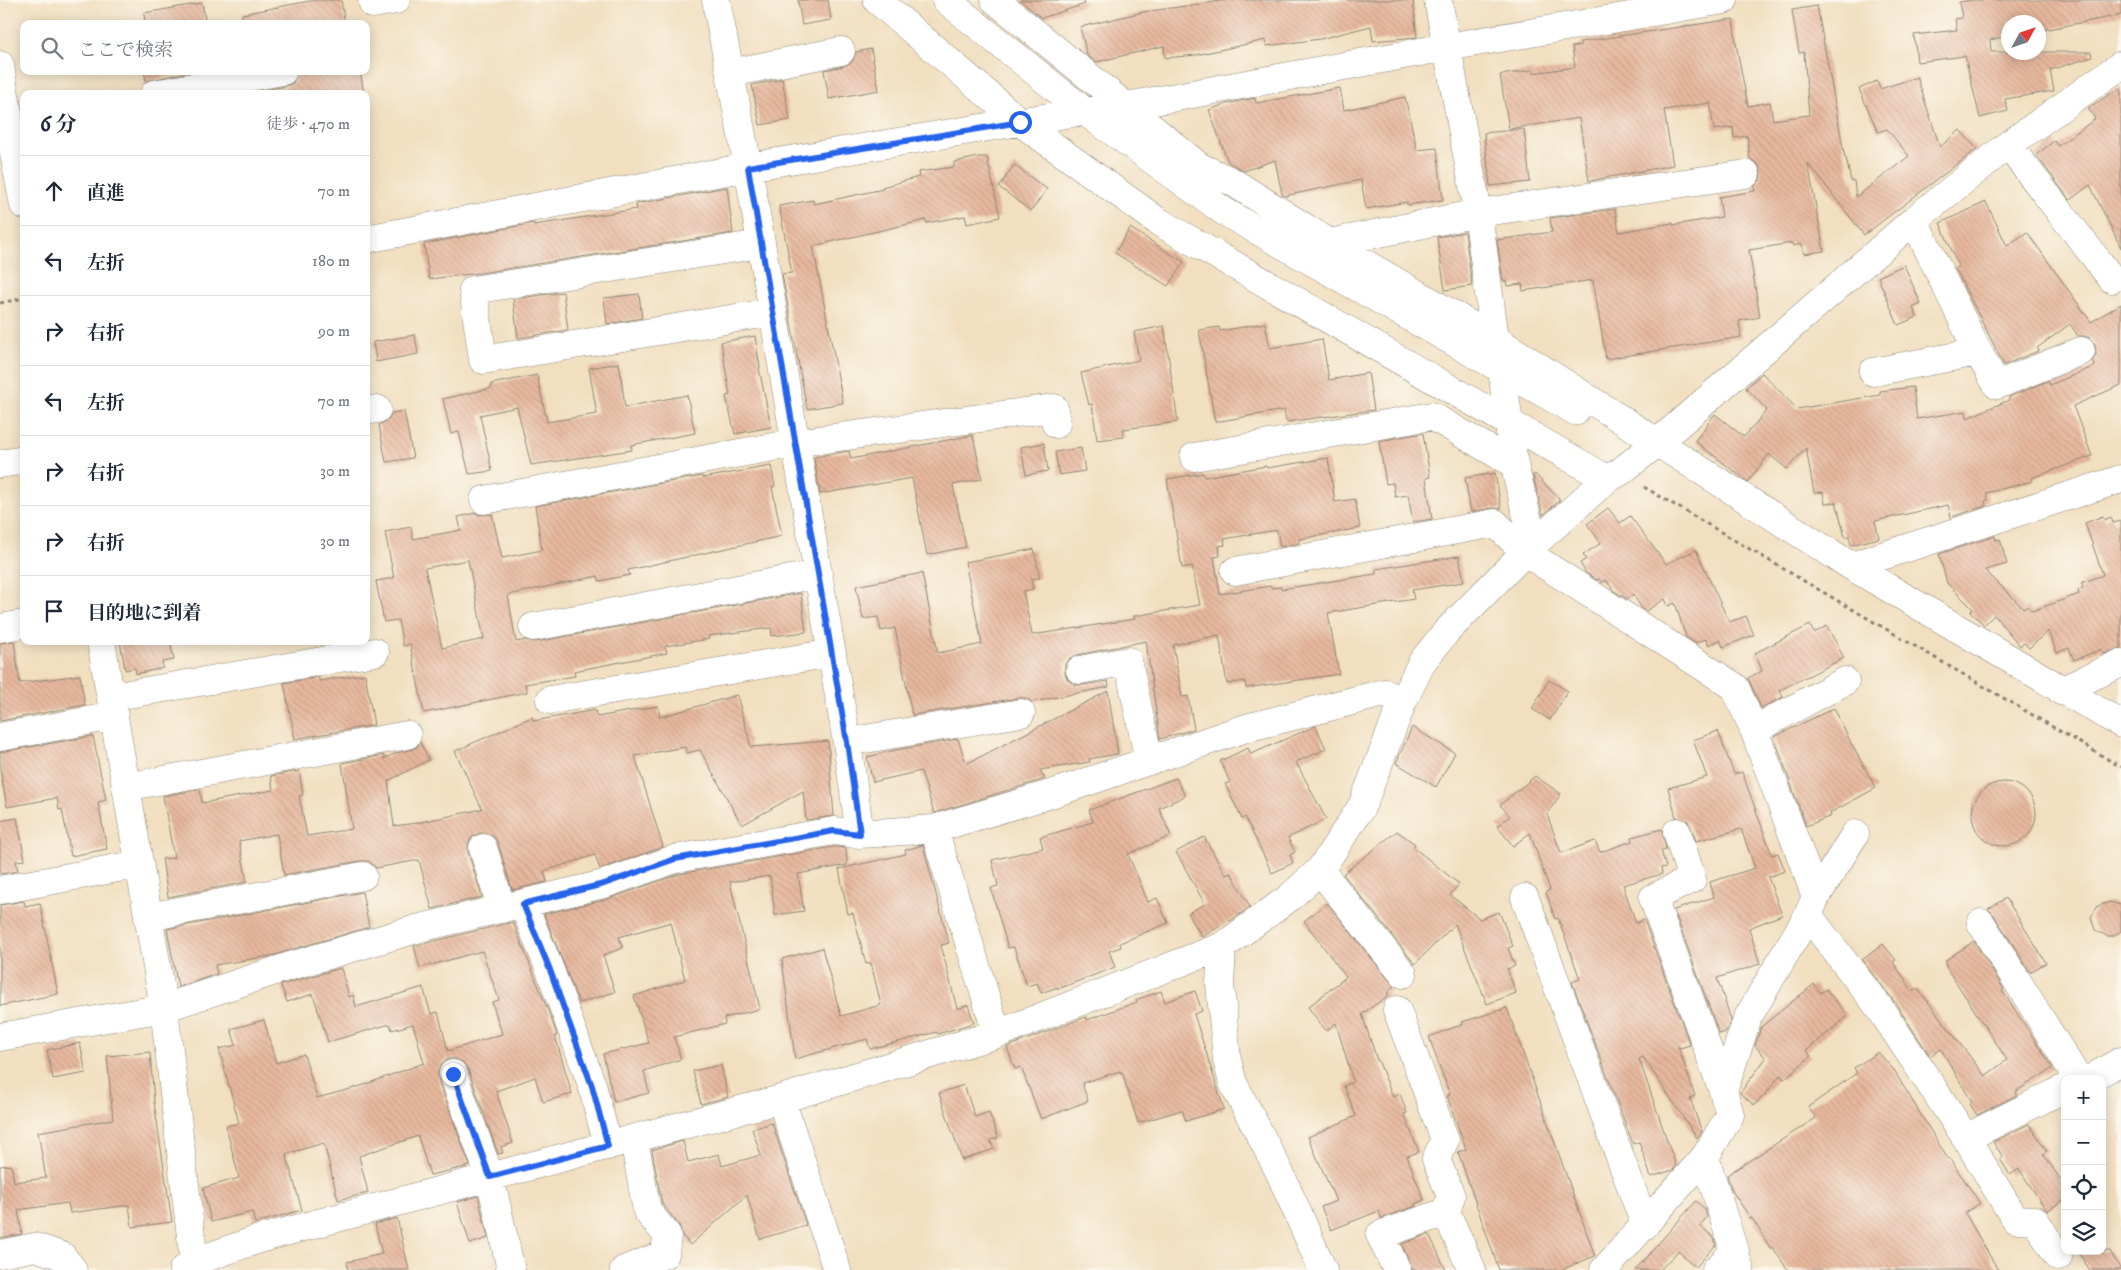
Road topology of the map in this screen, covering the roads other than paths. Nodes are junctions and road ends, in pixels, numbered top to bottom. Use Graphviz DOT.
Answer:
graph roads {
  1 [pos="372,0"];
  2 [pos="396,0"];
  3 [pos="716,0"];
  4 [pos="877,0"];
  5 [pos="946,0"];
  6 [pos="995,0"];
  7 [pos="1438,0"];
  8 [pos="1724,0"];
  9 [pos="1447,46"];
  10 [pos="841,51"];
  11 [pos="0,65"];
  12 [pos="2121,66"];
  13 [pos="730,72"];
  14 [pos="261,75"];
  15 [pos="176,90"];
  16 [pos="1127,106"];
  17 [pos="1084,111"];
  18 [pos="1020,122"];
  19 [pos="10,123"];
  20 [pos="2008,145"];
  21 [pos="748,167"];
  22 [pos="1746,174"];
  23 [pos="20,183"];
  24 [pos="1478,213"];
  25 [pos="1914,220"];
  26 [pos="370,238"];
  27 [pos="1330,243"];
  28 [pos="761,244"];
  29 [pos="2112,279"];
  30 [pos="773,312"];
  31 [pos="1495,339"];
  32 [pos="2081,351"];
  33 [pos="1978,352"];
  34 [pos="1502,370"];
  35 [pos="1873,372"];
  36 [pos="1508,423"];
  37 [pos="1056,424"];
  38 [pos="795,443"];
  39 [pos="1651,447"];
  40 [pos="1194,457"];
  41 [pos="20,461"];
  42 [pos="0,464"];
  43 [pos="1514,464"];
  44 [pos="1614,476"];
  45 [pos="2121,479"];
  46 [pos="484,500"];
  47 [pos="1529,548"];
  48 [pos="1851,566"];
  49 [pos="1235,571"];
  50 [pos="818,574"];
  51 [pos="20,625"];
  52 [pos="533,626"];
  53 [pos="0,628"];
  54 [pos="102,645"];
  55 [pos="375,652"];
  56 [pos="832,653"];
  57 [pos="2121,663"];
  58 [pos="1080,670"];
  59 [pos="1845,681"];
  60 [pos="2061,691"];
  61 [pos="550,700"];
  62 [pos="1403,701"];
  63 [pos="112,706"];
  64 [pos="1021,713"];
  65 [pos="2121,724"];
  66 [pos="1754,730"];
  67 [pos="407,735"];
  68 [pos="0,738"];
  69 [pos="847,742"];
  70 [pos="1149,761"];
  71 [pos="126,787"];
  72 [pos="934,829"];
  73 [pos="1677,832"];
  74 [pos="860,834"];
  75 [pos="1855,834"];
  76 [pos="483,848"];
  77 [pos="139,864"];
  78 [pos="1320,870"];
  79 [pos="363,876"];
  80 [pos="0,890"];
  81 [pos="1525,898"];
  82 [pos="512,906"];
  83 [pos="1812,906"];
  84 [pos="148,917"];
  85 [pos="1981,923"];
  86 [pos="1222,947"];
  87 [pos="1403,974"];
  88 [pos="164,1008"];
  89 [pos="1397,1010"];
  90 [pos="997,1034"];
  91 [pos="0,1037"];
  92 [pos="2121,1061"];
  93 [pos="453,1074"];
  94 [pos="2076,1075"];
  95 [pos="2097,1075"];
  96 [pos="2061,1090"];
  97 [pos="1723,1091"];
  98 [pos="781,1099"];
  99 [pos="1966,1138"];
  100 [pos="634,1139"];
  101 [pos="608,1146"];
  102 [pos="1705,1157"];
  103 [pos="490,1177"];
  104 [pos="1446,1212"];
  105 [pos="1644,1225"];
  106 [pos="0,1254"];
  107 [pos="2058,1257"];
  108 [pos="1730,1264"];
  109 [pos="191,1267"];
  110 [pos="73,1270"];
  111 [pos="511,1270"];
  112 [pos="624,1270"];
  113 [pos="837,1270"];
  114 [pos="1323,1270"];
  115 [pos="1397,1270"];
  116 [pos="1472,1270"];
  117 [pos="1604,1270"];
  1 -- 2 [label="street"];
  3 -- 13 [label="street"];
  4 -- 18 [label="street"];
  5 -- 17 [label="street"];
  6 -- 16 [label="street"];
  7 -- 9 [label="street"];
  8 -- 9 [label="street"];
  9 -- 16 [label="street"];
  9 -- 24 [label="street"];
  10 -- 13 [label="street"];
  11 -- 19 [label="street"];
  12 -- 20 [label="street"];
  13 -- 21 [label="street"];
  14 -- 15 [label="street"];
  16 -- 17 [label="street"];
  16 -- 27 [label="street"];
  17 -- 18 [label="street"];
  17 -- 34 [label="street"];
  18 -- 21 [label="street"];
  18 -- 36 [label="street"];
  19 -- 23 [label="street"];
  20 -- 25 [label="street"];
  20 -- 29 [label="street"];
  21 -- 26 [label="street"];
  21 -- 28 [label="street"];
  22 -- 24 [label="street"];
  24 -- 27 [label="street"];
  24 -- 31 [label="street"];
  25 -- 33 [label="street"];
  25 -- 39 [label="street"];
  27 -- 31 [label="street"];
  28 -- 30 [label="street"];
  28 -- 30 [label="street"];
  30 -- 38 [label="street"];
  31 -- 34 [label="street"];
  31 -- 39 [label="street"];
  32 -- 33 [label="street"];
  33 -- 35 [label="street"];
  34 -- 36 [label="street"];
  34 -- 39 [label="street"];
  36 -- 43 [label="street"];
  36 -- 44 [label="street"];
  37 -- 38 [label="street"];
  38 -- 46 [label="street"];
  38 -- 50 [label="street"];
  39 -- 44 [label="street"];
  39 -- 48 [label="street"];
  40 -- 43 [label="street"];
  41 -- 42 [label="street"];
  43 -- 47 [label="street"];
  44 -- 47 [label="street"];
  45 -- 48 [label="street"];
  47 -- 49 [label="street"];
  47 -- 62 [label="street"];
  47 -- 66 [label="street"];
  48 -- 60 [label="street"];
  50 -- 52 [label="street"];
  50 -- 56 [label="street"];
  51 -- 53 [label="street"];
  54 -- 63 [label="street"];
  55 -- 63 [label="street"];
  56 -- 61 [label="street"];
  56 -- 69 [label="street"];
  57 -- 60 [label="street"];
  58 -- 70 [label="street"];
  59 -- 66 [label="street"];
  60 -- 65 [label="street"];
  62 -- 70 [label="street"];
  62 -- 78 [label="street"];
  63 -- 68 [label="street"];
  63 -- 71 [label="street"];
  64 -- 69 [label="street"];
  66 -- 83 [label="street"];
  67 -- 71 [label="street"];
  69 -- 74 [label="street"];
  70 -- 72 [label="street"];
  71 -- 77 [label="street"];
  72 -- 74 [label="street"];
  72 -- 90 [label="street"];
  73 -- 97 [label="street"];
  74 -- 82 [label="street"];
  75 -- 83 [label="street"];
  76 -- 82 [label="street"];
  77 -- 80 [label="street"];
  77 -- 84 [label="street"];
  78 -- 86 [label="street"];
  78 -- 87 [label="street"];
  79 -- 84 [label="street"];
  81 -- 105 [label="street"];
  82 -- 88 [label="street"];
  82 -- 101 [label="street"];
  83 -- 97 [label="street"];
  83 -- 99 [label="street"];
  84 -- 88 [label="street"];
  85 -- 94 [label="street"];
  86 -- 90 [label="street"];
  86 -- 114 [label="street"];
  88 -- 91 [label="street"];
  88 -- 109 [label="street"];
  89 -- 104 [label="street"];
  90 -- 98 [label="street"];
  92 -- 95 [label="street"];
  93 -- 103 [label="street"];
  96 -- 99 [label="street"];
  97 -- 102 [label="street"];
  98 -- 100 [label="street"];
  98 -- 113 [label="street"];
  99 -- 107 [label="street"];
  100 -- 101 [label="street"];
  100 -- 112 [label="street"];
  101 -- 103 [label="street"];
  102 -- 105 [label="street"];
  102 -- 108 [label="street"];
  103 -- 109 [label="street"];
  103 -- 111 [label="street"];
  104 -- 115 [label="street"];
  104 -- 116 [label="street"];
  105 -- 117 [label="street"];
  106 -- 110 [label="street"];
}
